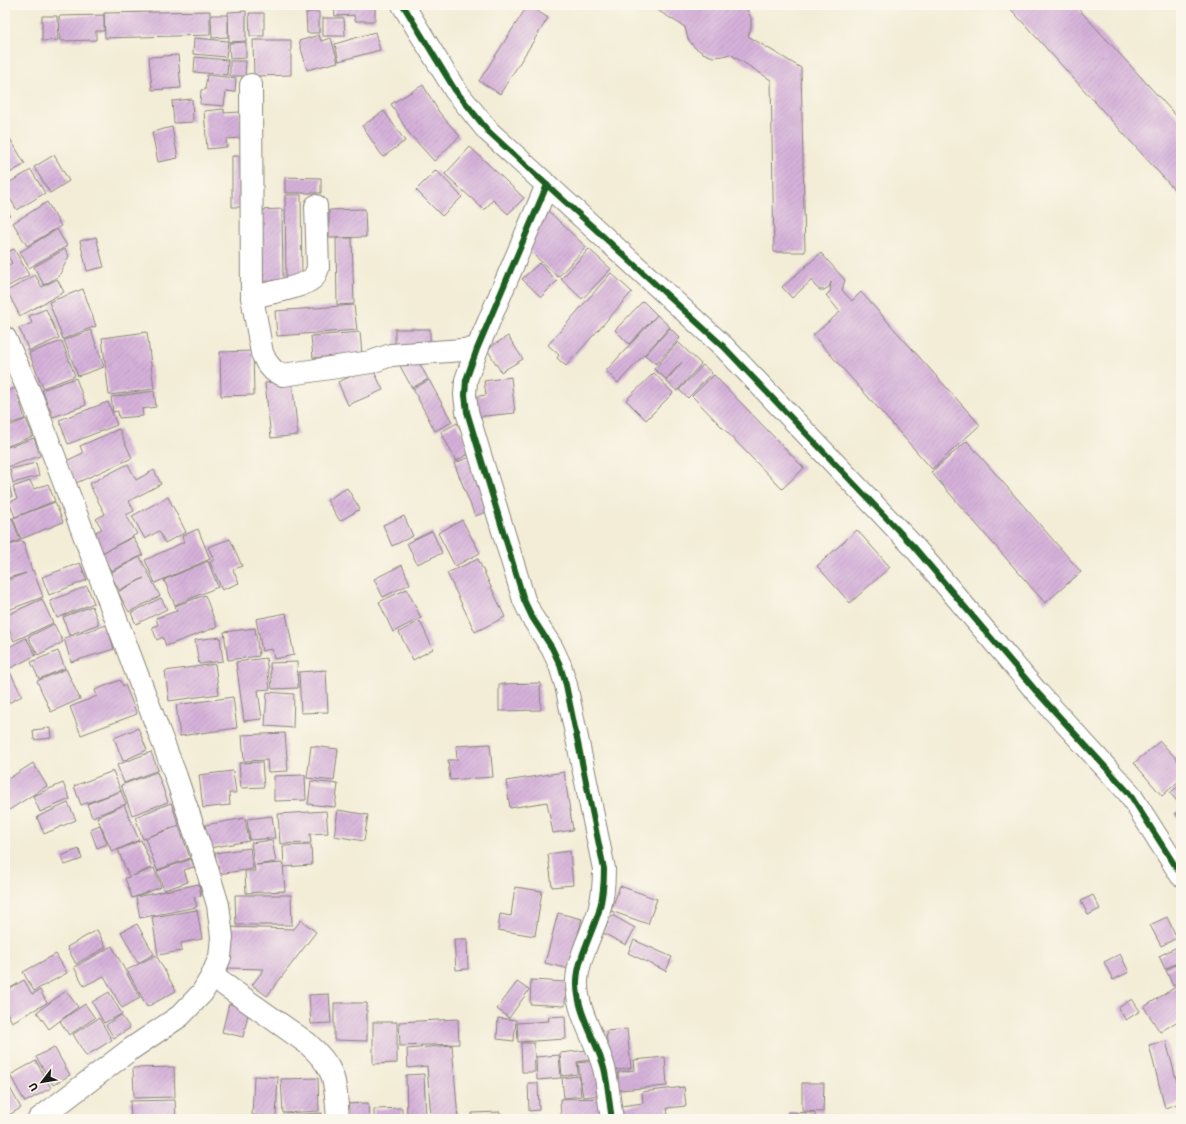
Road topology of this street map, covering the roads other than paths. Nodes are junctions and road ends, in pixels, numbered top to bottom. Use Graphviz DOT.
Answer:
graph roads {
  1 [pos="403,5"];
  2 [pos="251,85"];
  3 [pos="547,184"];
  4 [pos="316,206"];
  5 [pos="252,296"];
  6 [pos="5,338"];
  7 [pos="477,349"];
  8 [pos="1181,876"];
  9 [pos="212,976"];
  10 [pos="39,1119"];
  11 [pos="338,1119"];
  12 [pos="612,1119"];
  1 -- 3 [label="street"];
  2 -- 5 [label="street"];
  3 -- 7 [label="street"];
  3 -- 8 [label="street"];
  4 -- 5 [label="street"];
  5 -- 7 [label="street"];
  6 -- 9 [label="street"];
  7 -- 12 [label="street"];
  9 -- 10 [label="street"];
  9 -- 11 [label="street"];
}
